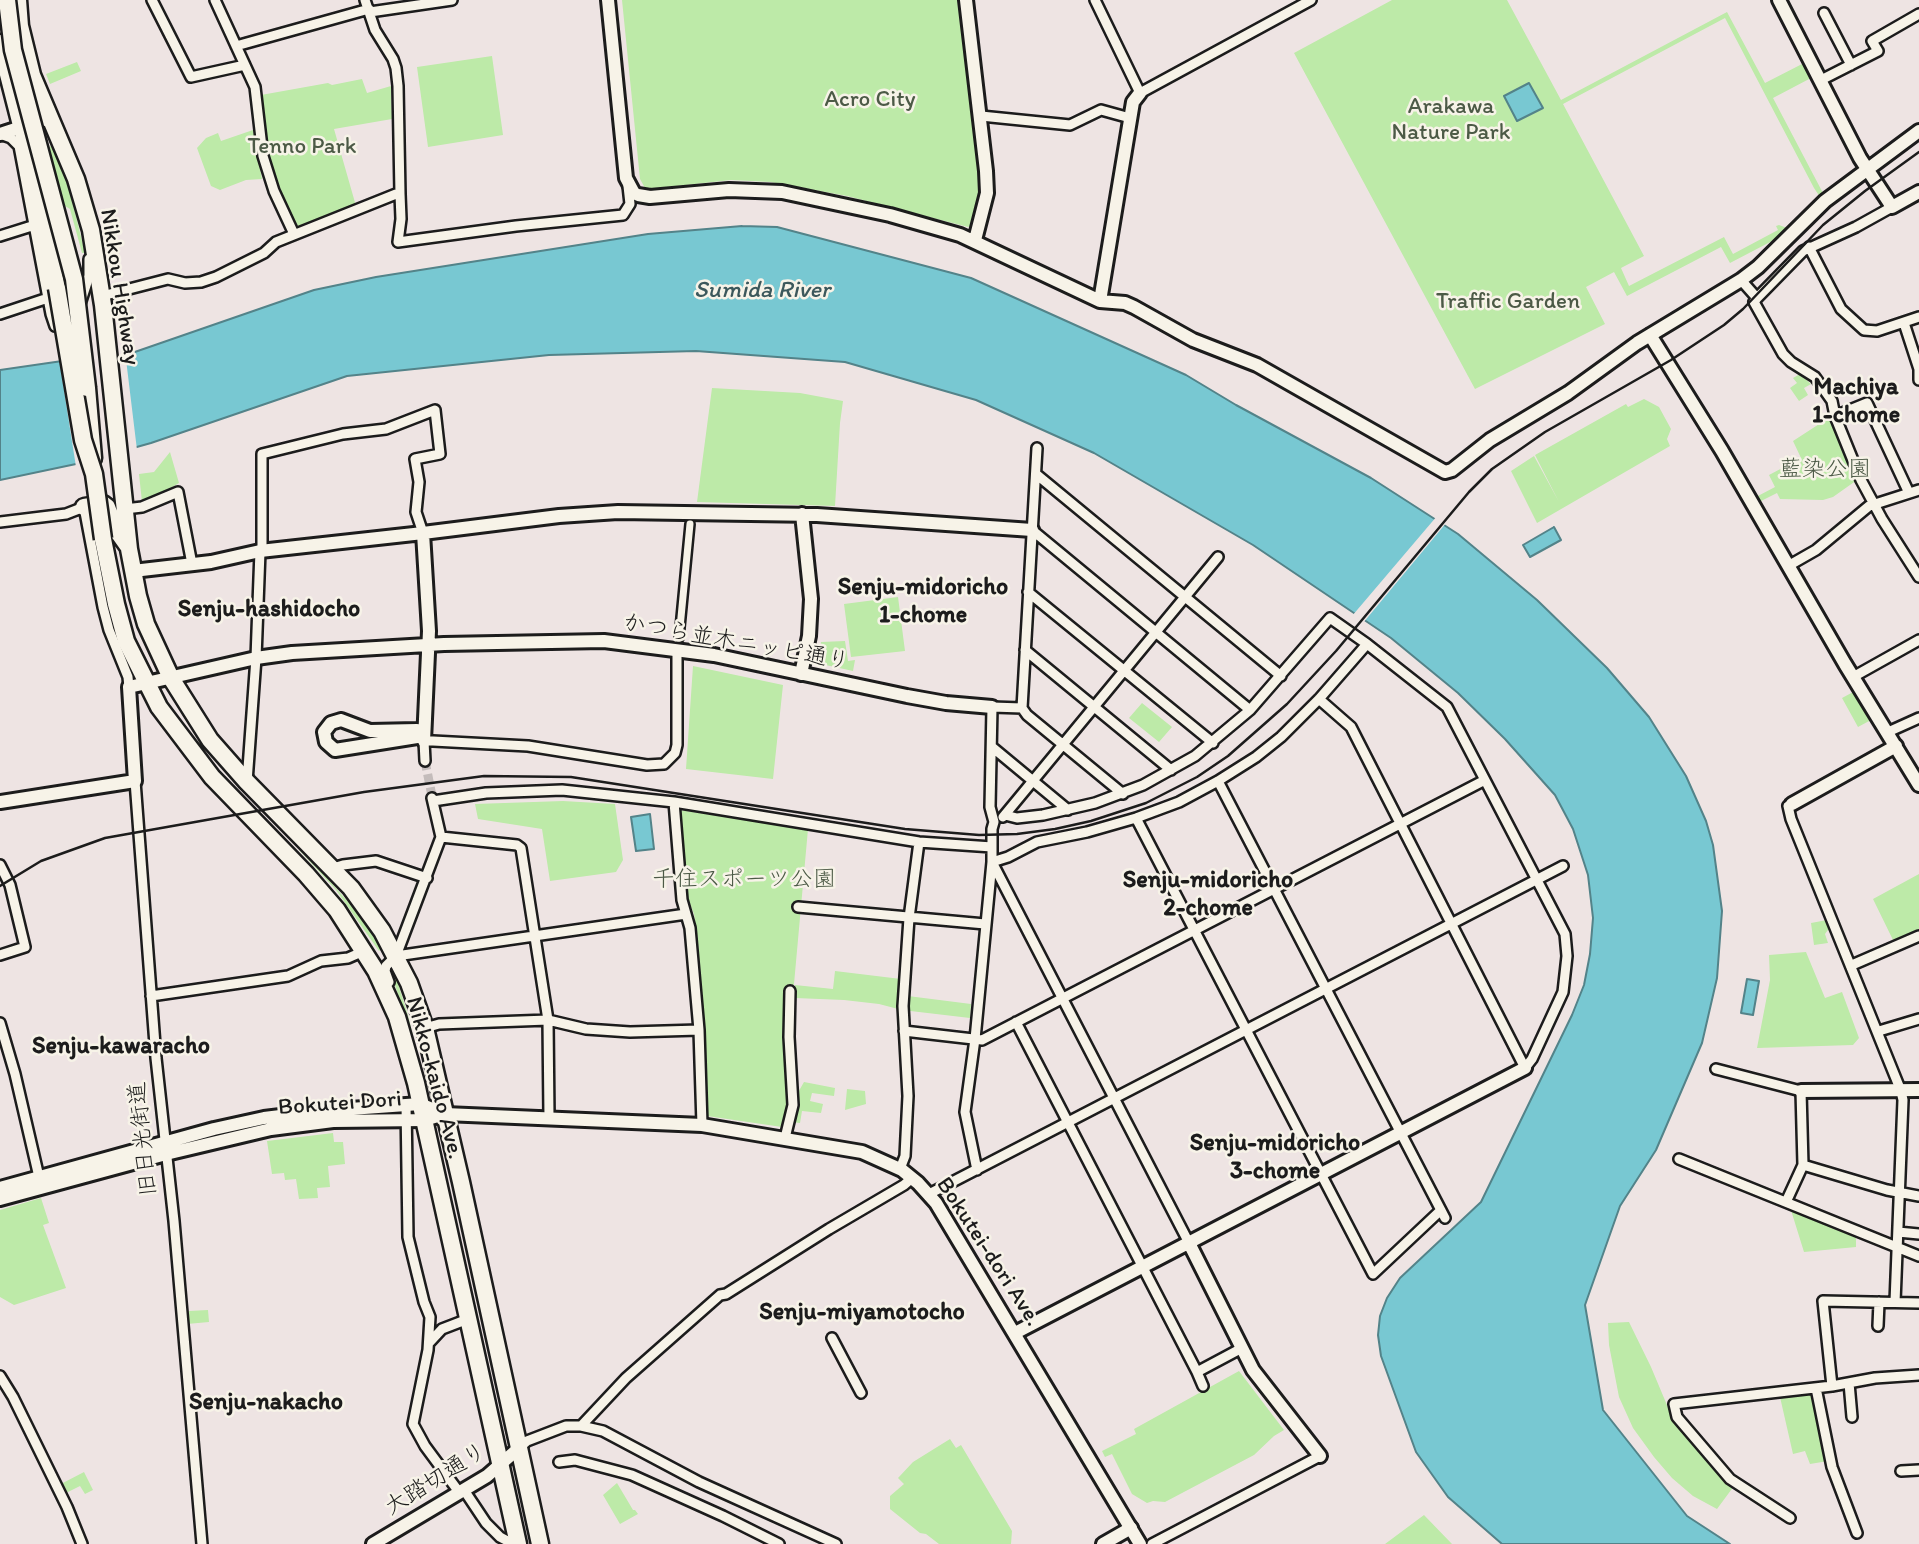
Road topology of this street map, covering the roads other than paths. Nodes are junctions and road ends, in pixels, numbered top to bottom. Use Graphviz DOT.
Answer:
graph roads {
  1 [pos="7,0"];
  2 [pos="18,0"];
  3 [pos="152,0"];
  4 [pos="215,0"];
  5 [pos="452,0"];
  6 [pos="608,0"];
  7 [pos="966,0"];
  8 [pos="1095,0"];
  9 [pos="1311,0"];
  10 [pos="1779,0"];
  11 [pos="368,7"];
  12 [pos="1824,13"];
  13 [pos="1919,14"];
  14 [pos="0,43"];
  15 [pos="236,46"];
  16 [pos="246,65"];
  17 [pos="1851,65"];
  18 [pos="1821,80"];
  19 [pos="1140,93"];
  20 [pos="981,116"];
  21 [pos="49,118"];
  22 [pos="1130,118"];
  23 [pos="22,128"];
  24 [pos="1919,131"];
  25 [pos="0,134"];
  26 [pos="1866,169"];
  27 [pos="626,177"];
  28 [pos="1919,192"];
  29 [pos="400,194"];
  30 [pos="1892,207"];
  31 [pos="35,225"];
  32 [pos="91,230"];
  33 [pos="296,234"];
  34 [pos="0,236"];
  35 [pos="975,240"];
  36 [pos="1809,247"];
  37 [pos="1741,281"];
  38 [pos="53,293"];
  39 [pos="102,296"];
  40 [pos="1757,298"];
  41 [pos="1100,301"];
  42 [pos="0,314"];
  43 [pos="1919,317"];
  44 [pos="1904,323"];
  45 [pos="1650,335"];
  46 [pos="1919,380"];
  47 [pos="1835,416"];
  48 [pos="1037,448"];
  49 [pos="94,474"];
  50 [pos="1036,474"];
  51 [pos="1914,492"];
  52 [pos="1873,504"];
  53 [pos="84,507"];
  54 [pos="125,509"];
  55 [pos="802,514"];
  56 [pos="0,522"];
  57 [pos="690,524"];
  58 [pos="1032,530"];
  59 [pos="423,533"];
  60 [pos="103,539"];
  61 [pos="129,549"];
  62 [pos="261,551"];
  63 [pos="1218,557"];
  64 [pos="192,564"];
  65 [pos="1788,566"];
  66 [pos="133,572"];
  67 [pos="1919,577"];
  68 [pos="1028,592"];
  69 [pos="1185,597"];
  70 [pos="1155,632"];
  71 [pos="679,638"];
  72 [pos="1919,640"];
  73 [pos="1367,643"];
  74 [pos="429,645"];
  75 [pos="1025,650"];
  76 [pos="677,651"];
  77 [pos="256,658"];
  78 [pos="1124,670"];
  79 [pos="801,674"];
  80 [pos="1281,677"];
  81 [pos="1853,677"];
  82 [pos="171,678"];
  83 [pos="146,684"];
  84 [pos="129,687"];
  85 [pos="1319,699"];
  86 [pos="992,707"];
  87 [pos="1094,707"];
  88 [pos="1023,708"];
  89 [pos="1250,710"];
  90 [pos="1919,718"];
  91 [pos="1888,732"];
  92 [pos="424,738"];
  93 [pos="1213,743"];
  94 [pos="1064,745"];
  95 [pos="1896,746"];
  96 [pos="992,747"];
  97 [pos="425,761"];
  98 [pos="1171,770"];
  99 [pos="1485,780"];
  100 [pos="135,781"];
  101 [pos="1218,781"];
  102 [pos="247,782"];
  103 [pos="1034,782"];
  104 [pos="1919,785"];
  105 [pos="1123,794"];
  106 [pos="0,802"];
  107 [pos="674,802"];
  108 [pos="1791,804"];
  109 [pos="1068,810"];
  110 [pos="1005,815"];
  111 [pos="1136,818"];
  112 [pos="994,821"];
  113 [pos="1399,824"];
  114 [pos="441,836"];
  115 [pos="919,842"];
  116 [pos="992,847"];
  117 [pos="992,862"];
  118 [pos="0,865"];
  119 [pos="1563,866"];
  120 [pos="333,868"];
  121 [pos="427,878"];
  122 [pos="1537,879"];
  123 [pos="1275,888"];
  124 [pos="798,907"];
  125 [pos="686,914"];
  126 [pos="909,918"];
  127 [pos="985,924"];
  128 [pos="1451,924"];
  129 [pos="1194,930"];
  130 [pos="535,936"];
  131 [pos="1919,936"];
  132 [pos="364,951"];
  133 [pos="0,955"];
  134 [pos="396,956"];
  135 [pos="1852,965"];
  136 [pos="1326,989"];
  137 [pos="790,991"];
  138 [pos="151,996"];
  139 [pos="1062,998"];
  140 [pos="397,1017"];
  141 [pos="1919,1018"];
  142 [pos="548,1020"];
  143 [pos="1016,1022"];
  144 [pos="0,1023"];
  145 [pos="425,1028"];
  146 [pos="699,1030"];
  147 [pos="904,1031"];
  148 [pos="1245,1031"];
  149 [pos="1879,1031"];
  150 [pos="975,1039"];
  151 [pos="1525,1068"];
  152 [pos="1716,1069"];
  153 [pos="1919,1090"];
  154 [pos="1801,1091"];
  155 [pos="1901,1091"];
  156 [pos="1114,1099"];
  157 [pos="417,1109"];
  158 [pos="445,1114"];
  159 [pos="549,1118"];
  160 [pos="407,1120"];
  161 [pos="1068,1122"];
  162 [pos="702,1125"];
  163 [pos="1400,1133"];
  164 [pos="785,1139"];
  165 [pos="165,1148"];
  166 [pos="1679,1158"];
  167 [pos="1803,1165"];
  168 [pos="900,1169"];
  169 [pos="977,1170"];
  170 [pos="1321,1174"];
  171 [pos="39,1177"];
  172 [pos="912,1178"];
  173 [pos="0,1188"];
  174 [pos="1900,1193"];
  175 [pos="929,1194"];
  176 [pos="1919,1196"];
  177 [pos="0,1199"];
  178 [pos="1786,1202"];
  179 [pos="1898,1232"];
  180 [pos="1919,1234"];
  181 [pos="1189,1243"];
  182 [pos="1898,1248"];
  183 [pos="1919,1256"];
  184 [pos="1143,1267"];
  185 [pos="1879,1302"];
  186 [pos="1895,1302"];
  187 [pos="1919,1303"];
  188 [pos="430,1317"];
  189 [pos="468,1319"];
  190 [pos="1878,1326"];
  191 [pos="442,1329"];
  192 [pos="1015,1333"];
  193 [pos="832,1338"];
  194 [pos="429,1343"];
  195 [pos="1242,1348"];
  196 [pos="1197,1372"];
  197 [pos="1919,1375"];
  198 [pos="0,1376"];
  199 [pos="1849,1383"];
  200 [pos="1203,1386"];
  201 [pos="1832,1386"];
  202 [pos="1816,1388"];
  203 [pos="861,1393"];
  204 [pos="1853,1417"];
  205 [pos="581,1426"];
  206 [pos="519,1448"];
  207 [pos="1320,1456"];
  208 [pos="559,1462"];
  209 [pos="500,1466"];
  210 [pos="1919,1470"];
  211 [pos="1901,1471"];
  212 [pos="461,1491"];
  213 [pos="1790,1518"];
  214 [pos="1131,1528"];
  215 [pos="1857,1533"];
  216 [pos="82,1544"];
  217 [pos="201,1544"];
  218 [pos="373,1544"];
  219 [pos="516,1544"];
  220 [pos="540,1544"];
  221 [pos="779,1544"];
  222 [pos="836,1544"];
  223 [pos="1104,1544"];
  224 [pos="1140,1544"];
  225 [pos="1152,1544"];
  1 -- 49 [label="highway, Nikkou Highway, bridge"];
  2 -- 21 [label="highway, Nikkou Highway"];
  3 -- 16 [label="street"];
  4 -- 15 [label="street"];
  5 -- 11 [label="street"];
  6 -- 27 [label="street"];
  7 -- 20 [label="street"];
  8 -- 19 [label="street"];
  9 -- 19 [label="street"];
  10 -- 18 [label="street"];
  11 -- 15 [label="street"];
  11 -- 29 [label="street"];
  12 -- 17 [label="street"];
  13 -- 17 [label="street"];
  14 -- 23 [label="highway, Nikkou Highway"];
  15 -- 16 [label="street"];
  16 -- 33 [label="street"];
  17 -- 18 [label="street"];
  18 -- 26 [label="street"];
  19 -- 22 [label="street"];
  20 -- 22 [label="street"];
  20 -- 35 [label="street"];
  21 -- 23 [label="street"];
  21 -- 32 [label="highway, Nikkou Highway"];
  22 -- 41 [label="street"];
  23 -- 25 [label="street"];
  23 -- 38 [label="highway, Nikkou Highway"];
  24 -- 26 [label="street"];
  25 -- 31 [label="street"];
  26 -- 30 [label="street"];
  26 -- 37 [label="street"];
  27 -- 29 [label="street"];
  27 -- 35 [label="street"];
  28 -- 30 [label="street"];
  29 -- 33 [label="street"];
  30 -- 36 [label="street"];
  31 -- 34 [label="street"];
  31 -- 38 [label="street"];
  32 -- 38 [label="street"];
  32 -- 39 [label="highway, Nikkou Highway"];
  33 -- 39 [label="street"];
  35 -- 41 [label="street"];
  36 -- 40 [label="street"];
  36 -- 44 [label="street"];
  37 -- 40 [label="street"];
  37 -- 45 [label="street"];
  38 -- 42 [label="street"];
  38 -- 49 [label="highway, Nikkou Highway, bridge"];
  39 -- 54 [label="highway, Nikkou Highway"];
  40 -- 47 [label="street"];
  41 -- 45 [label="street"];
  43 -- 44 [label="street"];
  44 -- 46 [label="street"];
  45 -- 65 [label="street"];
  47 -- 51 [label="street"];
  47 -- 52 [label="street"];
  48 -- 50 [label="street"];
  49 -- 60 [label="highway, Nikkou Highway, bridge"];
  50 -- 58 [label="street"];
  50 -- 69 [label="street"];
  51 -- 52 [label="street"];
  52 -- 65 [label="street"];
  52 -- 67 [label="street"];
  53 -- 56 [label="street"];
  53 -- 61 [label="highway"];
  53 -- 84 [label="street"];
  54 -- 61 [label="highway"];
  54 -- 64 [label="street"];
  55 -- 58 [label="street"];
  55 -- 59 [label="street"];
  55 -- 79 [label="street"];
  57 -- 71 [label="street"];
  58 -- 68 [label="street"];
  58 -- 70 [label="street"];
  59 -- 62 [label="street"];
  59 -- 62 [label="street"];
  59 -- 74 [label="street"];
  60 -- 83 [label="highway, Nikko-kaido Ave."];
  61 -- 66 [label="highway"];
  62 -- 64 [label="street"];
  62 -- 77 [label="street"];
  63 -- 69 [label="street"];
  64 -- 66 [label="street"];
  65 -- 81 [label="street"];
  66 -- 82 [label="highway"];
  68 -- 75 [label="street"];
  68 -- 78 [label="street"];
  69 -- 70 [label="street"];
  69 -- 80 [label="street"];
  70 -- 78 [label="street"];
  70 -- 89 [label="street"];
  72 -- 81 [label="street"];
  73 -- 80 [label="street"];
  73 -- 85 [label="street"];
  73 -- 99 [label="street"];
  74 -- 76 [label="street, かつら並木ニッピ通り"];
  74 -- 77 [label="street, かつら並木ニッピ通り"];
  74 -- 92 [label="street"];
  75 -- 87 [label="street"];
  75 -- 88 [label="street"];
  76 -- 79 [label="street, かつら並木ニッピ通り"];
  76 -- 92 [label="street"];
  77 -- 82 [label="street, かつら並木ニッピ通り"];
  77 -- 102 [label="street"];
  78 -- 87 [label="street"];
  78 -- 93 [label="street"];
  79 -- 86 [label="street, かつら並木ニッピ通り"];
  80 -- 89 [label="street"];
  81 -- 91 [label="street"];
  82 -- 83 [label="street, かつら並木ニッピ通り"];
  82 -- 102 [label="highway, Nikko-kaido Ave."];
  83 -- 84 [label="street, かつら並木ニッピ通り"];
  83 -- 132 [label="highway, Nikko-kaido Ave."];
  84 -- 100 [label="street, 旧日光街道"];
  85 -- 101 [label="street"];
  85 -- 113 [label="street"];
  86 -- 88 [label="street"];
  86 -- 96 [label="street"];
  87 -- 94 [label="street"];
  87 -- 98 [label="street"];
  88 -- 94 [label="street"];
  89 -- 93 [label="street"];
  90 -- 91 [label="street"];
  91 -- 95 [label="street"];
  92 -- 92 [label="street"];
  92 -- 97 [label="street"];
  93 -- 98 [label="street"];
  94 -- 103 [label="street"];
  94 -- 105 [label="street"];
  95 -- 104 [label="street"];
  95 -- 108 [label="street"];
  96 -- 103 [label="street"];
  96 -- 112 [label="street"];
  98 -- 105 [label="street"];
  99 -- 113 [label="street"];
  99 -- 122 [label="street"];
  100 -- 106 [label="street"];
  100 -- 138 [label="street, 旧日光街道"];
  101 -- 111 [label="street"];
  101 -- 123 [label="street"];
  102 -- 120 [label="highway, Nikko-kaido Ave."];
  103 -- 109 [label="street"];
  103 -- 110 [label="street"];
  105 -- 109 [label="street"];
  107 -- 114 [label="street"];
  107 -- 115 [label="street"];
  107 -- 125 [label="street"];
  108 -- 135 [label="street"];
  109 -- 110 [label="street"];
  110 -- 112 [label="street"];
  111 -- 117 [label="street"];
  111 -- 129 [label="street"];
  112 -- 116 [label="street"];
  113 -- 123 [label="street"];
  113 -- 128 [label="street"];
  114 -- 121 [label="street"];
  114 -- 130 [label="street"];
  115 -- 116 [label="street"];
  115 -- 126 [label="street"];
  116 -- 117 [label="street"];
  117 -- 127 [label="street"];
  117 -- 139 [label="street"];
  118 -- 133 [label="street"];
  119 -- 122 [label="street"];
  120 -- 121 [label="street"];
  120 -- 134 [label="highway, Nikko-kaido Ave."];
  121 -- 134 [label="street"];
  122 -- 128 [label="street"];
  122 -- 151 [label="street"];
  123 -- 129 [label="street"];
  123 -- 136 [label="street"];
  124 -- 126 [label="street"];
  125 -- 130 [label="street"];
  125 -- 146 [label="street"];
  126 -- 127 [label="street"];
  126 -- 147 [label="street"];
  127 -- 150 [label="street"];
  128 -- 136 [label="street"];
  128 -- 151 [label="street"];
  129 -- 139 [label="street"];
  129 -- 148 [label="street"];
  130 -- 134 [label="street"];
  130 -- 142 [label="street"];
  131 -- 135 [label="street"];
  132 -- 138 [label="street"];
  132 -- 140 [label="highway, Nikko-kaido Ave."];
  134 -- 140 [label="street"];
  134 -- 145 [label="highway, Nikko-kaido Ave."];
  135 -- 149 [label="street"];
  136 -- 148 [label="street"];
  136 -- 163 [label="street"];
  137 -- 164 [label="street"];
  138 -- 165 [label="street, 旧日光街道"];
  139 -- 143 [label="street"];
  139 -- 156 [label="street"];
  140 -- 157 [label="highway, Nikko-kaido Ave."];
  141 -- 149 [label="street"];
  142 -- 145 [label="street"];
  142 -- 146 [label="street"];
  142 -- 159 [label="street"];
  143 -- 150 [label="street"];
  143 -- 161 [label="street"];
  144 -- 171 [label="street"];
  145 -- 158 [label="highway, Nikko-kaido Ave."];
  146 -- 162 [label="street"];
  147 -- 150 [label="street"];
  147 -- 168 [label="street"];
  148 -- 156 [label="street"];
  148 -- 170 [label="street"];
  149 -- 155 [label="street"];
  150 -- 169 [label="street"];
  151 -- 163 [label="street"];
  152 -- 154 [label="street"];
  153 -- 155 [label="street"];
  154 -- 155 [label="street"];
  154 -- 167 [label="street"];
  155 -- 174 [label="street"];
  156 -- 161 [label="street"];
  156 -- 181 [label="street"];
  157 -- 158 [label="street, Bokutei Dori"];
  157 -- 160 [label="street, Bokutei Dori"];
  157 -- 165 [label="street, Bokutei Dori"];
  157 -- 189 [label="highway, Nikko-kaido Ave."];
  158 -- 159 [label="street, Bokutei-dori Ave."];
  158 -- 206 [label="highway, Nikko-kaido Ave."];
  159 -- 162 [label="street, Bokutei-dori Ave."];
  160 -- 165 [label="street, Bokutei Dori"];
  160 -- 188 [label="street"];
  161 -- 169 [label="street"];
  161 -- 184 [label="street"];
  162 -- 164 [label="street, Bokutei-dori Ave."];
  163 -- 170 [label="street"];
  163 -- 170 [label="street"];
  164 -- 168 [label="street, Bokutei-dori Ave."];
  165 -- 171 [label="street, Bokutei Dori"];
  165 -- 177 [label="street, Bokutei Dori"];
  165 -- 217 [label="street, 旧日光街道"];
  166 -- 178 [label="street"];
  167 -- 174 [label="street"];
  167 -- 178 [label="street"];
  168 -- 172 [label="street, Bokutei-dori Ave."];
  169 -- 175 [label="street"];
  170 -- 181 [label="street"];
  171 -- 173 [label="street, Bokutei Dori"];
  172 -- 175 [label="street, Bokutei-dori Ave."];
  172 -- 205 [label="street"];
  174 -- 176 [label="street"];
  174 -- 179 [label="street"];
  175 -- 192 [label="street, Bokutei-dori Ave."];
  178 -- 182 [label="street"];
  179 -- 180 [label="street"];
  179 -- 182 [label="street"];
  181 -- 184 [label="street"];
  181 -- 195 [label="street"];
  182 -- 183 [label="street"];
  182 -- 186 [label="street"];
  184 -- 192 [label="street"];
  184 -- 196 [label="street"];
  185 -- 186 [label="street"];
  185 -- 190 [label="street"];
  185 -- 201 [label="street"];
  186 -- 187 [label="street"];
  188 -- 191 [label="street"];
  188 -- 194 [label="street"];
  189 -- 191 [label="street"];
  189 -- 209 [label="highway, Nikko-kaido Ave."];
  191 -- 194 [label="street"];
  192 -- 214 [label="street, Bokutei-dori Ave."];
  193 -- 203 [label="street"];
  194 -- 212 [label="street"];
  195 -- 196 [label="street"];
  195 -- 207 [label="street"];
  196 -- 200 [label="street"];
  197 -- 199 [label="street"];
  198 -- 216 [label="street"];
  199 -- 201 [label="street"];
  199 -- 204 [label="street"];
  201 -- 202 [label="street"];
  202 -- 213 [label="street"];
  202 -- 215 [label="street"];
  205 -- 206 [label="street"];
  205 -- 222 [label="street"];
  206 -- 209 [label="street, 大踏切通り"];
  206 -- 220 [label="highway, Nikko-kaido Ave."];
  207 -- 225 [label="street"];
  208 -- 221 [label="street"];
  209 -- 212 [label="street, 大踏切通り"];
  209 -- 219 [label="highway, Nikko-kaido Ave."];
  210 -- 211 [label="street"];
  212 -- 218 [label="street, 大踏切通り"];
  212 -- 219 [label="street"];
  214 -- 223 [label="street"];
  214 -- 224 [label="street, Bokutei-dori Ave."];
}
